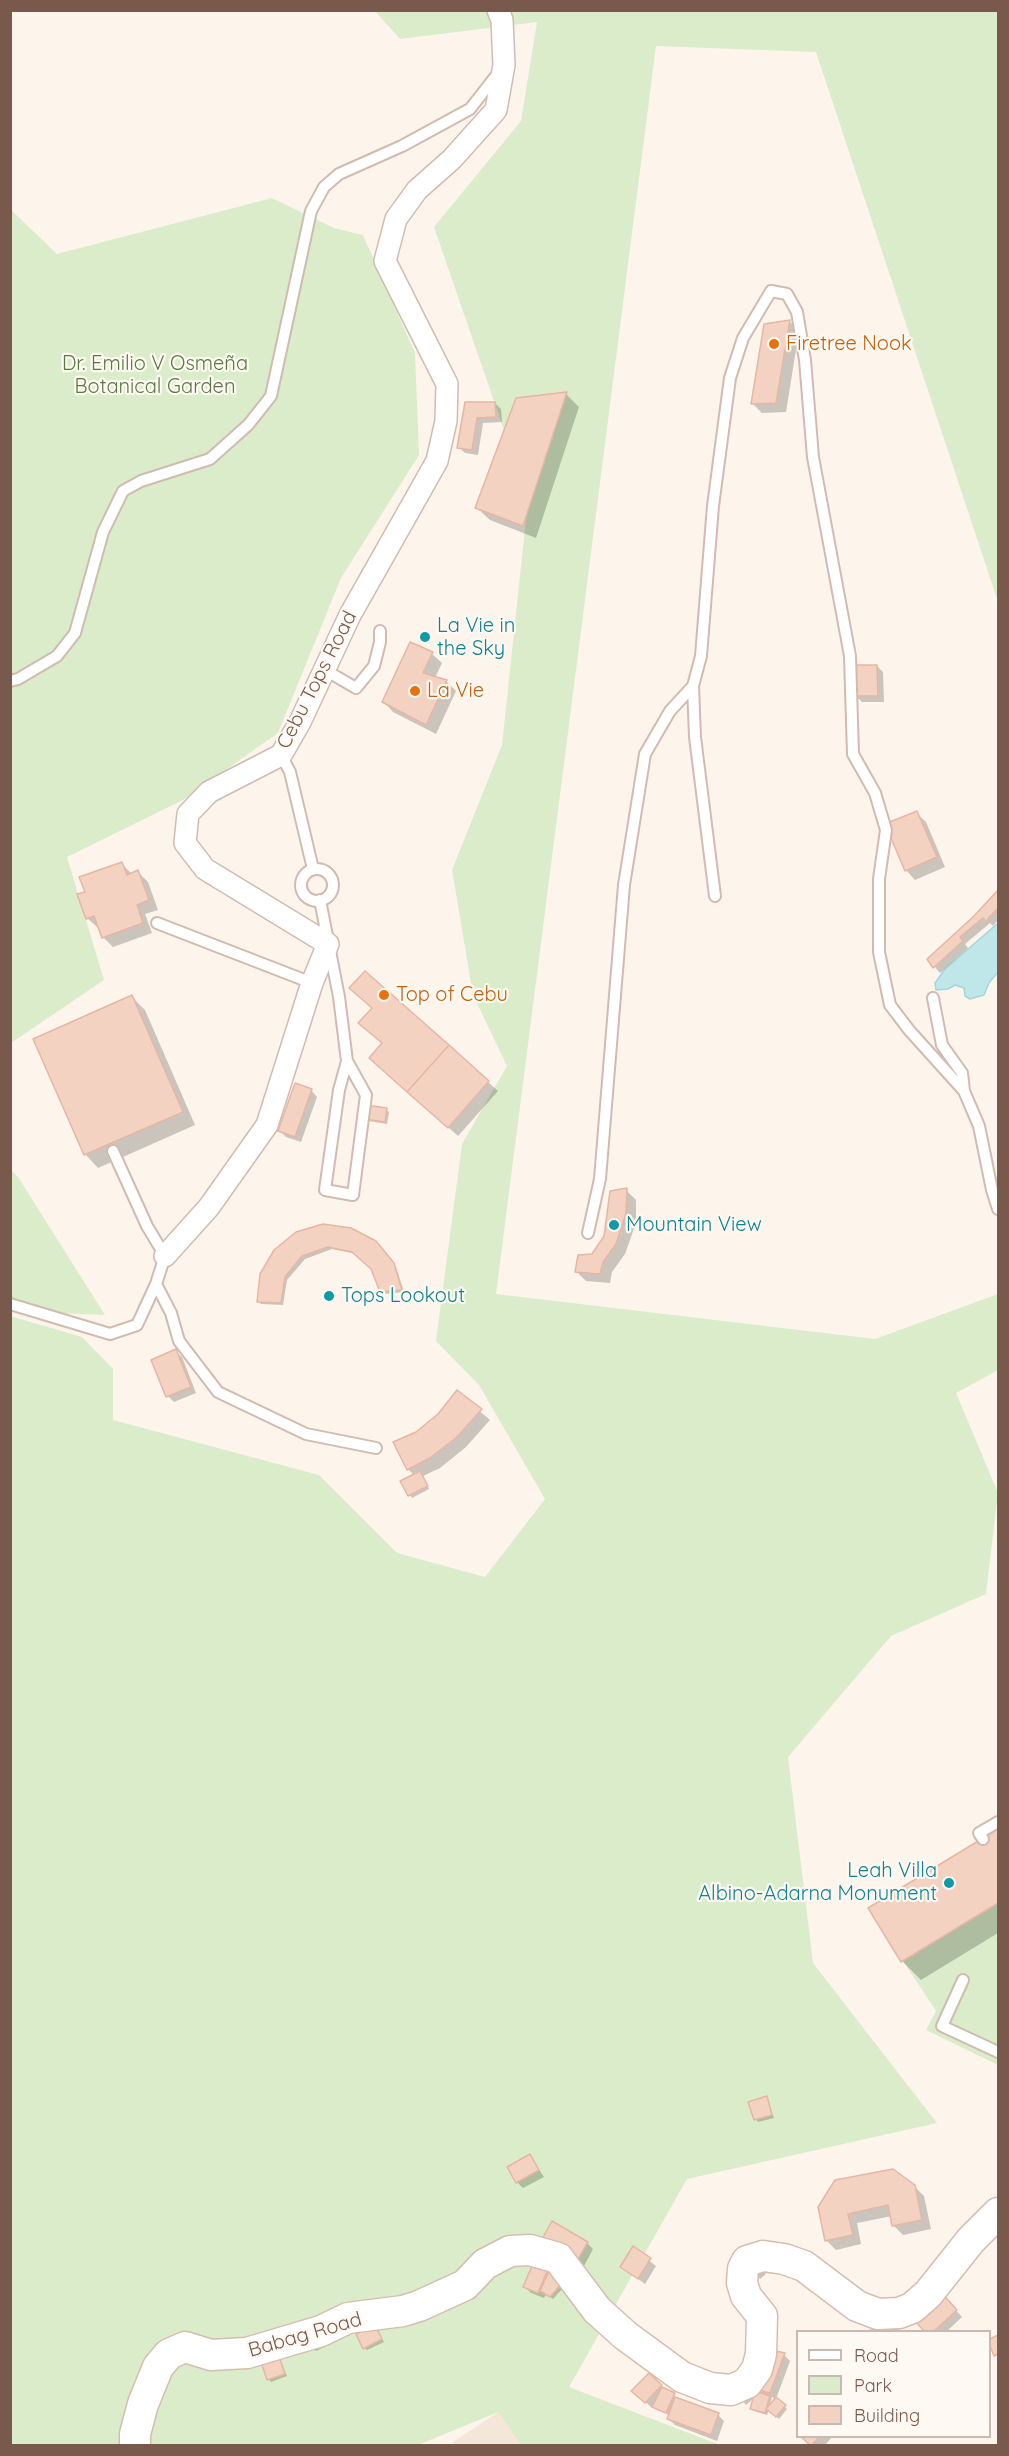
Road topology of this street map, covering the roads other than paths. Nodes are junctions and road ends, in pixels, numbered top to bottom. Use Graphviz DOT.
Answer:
graph roads {
  1 [pos="498,10"];
  2 [pos="504,65"];
  3 [pos="380,631"];
  4 [pos="325,670"];
  5 [pos="10,681"];
  6 [pos="693,686"];
  7 [pos="280,755"];
  8 [pos="313,868"];
  9 [pos="715,896"];
  10 [pos="320,900"];
  11 [pos="157,923"];
  12 [pos="328,944"];
  13 [pos="312,983"];
  14 [pos="933,998"];
  15 [pos="347,1061"];
  16 [pos="964,1091"];
  17 [pos="113,1151"];
  18 [pos="999,1209"];
  19 [pos="588,1233"];
  20 [pos="165,1256"];
  21 [pos="156,1284"];
  22 [pos="10,1304"];
  23 [pos="376,1448"];
  24 [pos="999,1821"];
  25 [pos="982,1839"];
  26 [pos="963,1980"];
  27 [pos="999,2052"];
  28 [pos="999,2213"];
  29 [pos="135,2445"];
  1 -- 2 [label="street, Cebu Tops Road"];
  2 -- 4 [label="street, Cebu Tops Road"];
  2 -- 5 [label="lane"];
  3 -- 4 [label="lane"];
  4 -- 7 [label="street, Cebu Tops Road"];
  6 -- 9 [label="lane"];
  6 -- 16 [label="lane"];
  6 -- 19 [label="lane"];
  7 -- 8 [label="lane"];
  7 -- 12 [label="street, Cebu Tops Road"];
  8 -- 10 [label="lane"];
  8 -- 10 [label="lane"];
  10 -- 12 [label="lane"];
  11 -- 13 [label="lane"];
  12 -- 13 [label="street"];
  12 -- 15 [label="lane"];
  13 -- 20 [label="street"];
  14 -- 16 [label="lane"];
  15 -- 15 [label="lane"];
  16 -- 18 [label="lane"];
  17 -- 20 [label="lane"];
  20 -- 21 [label="lane"];
  21 -- 22 [label="lane"];
  21 -- 23 [label="lane"];
  24 -- 25 [label="lane"];
  26 -- 27 [label="lane"];
  28 -- 29 [label="street, Babag Road"];
}
